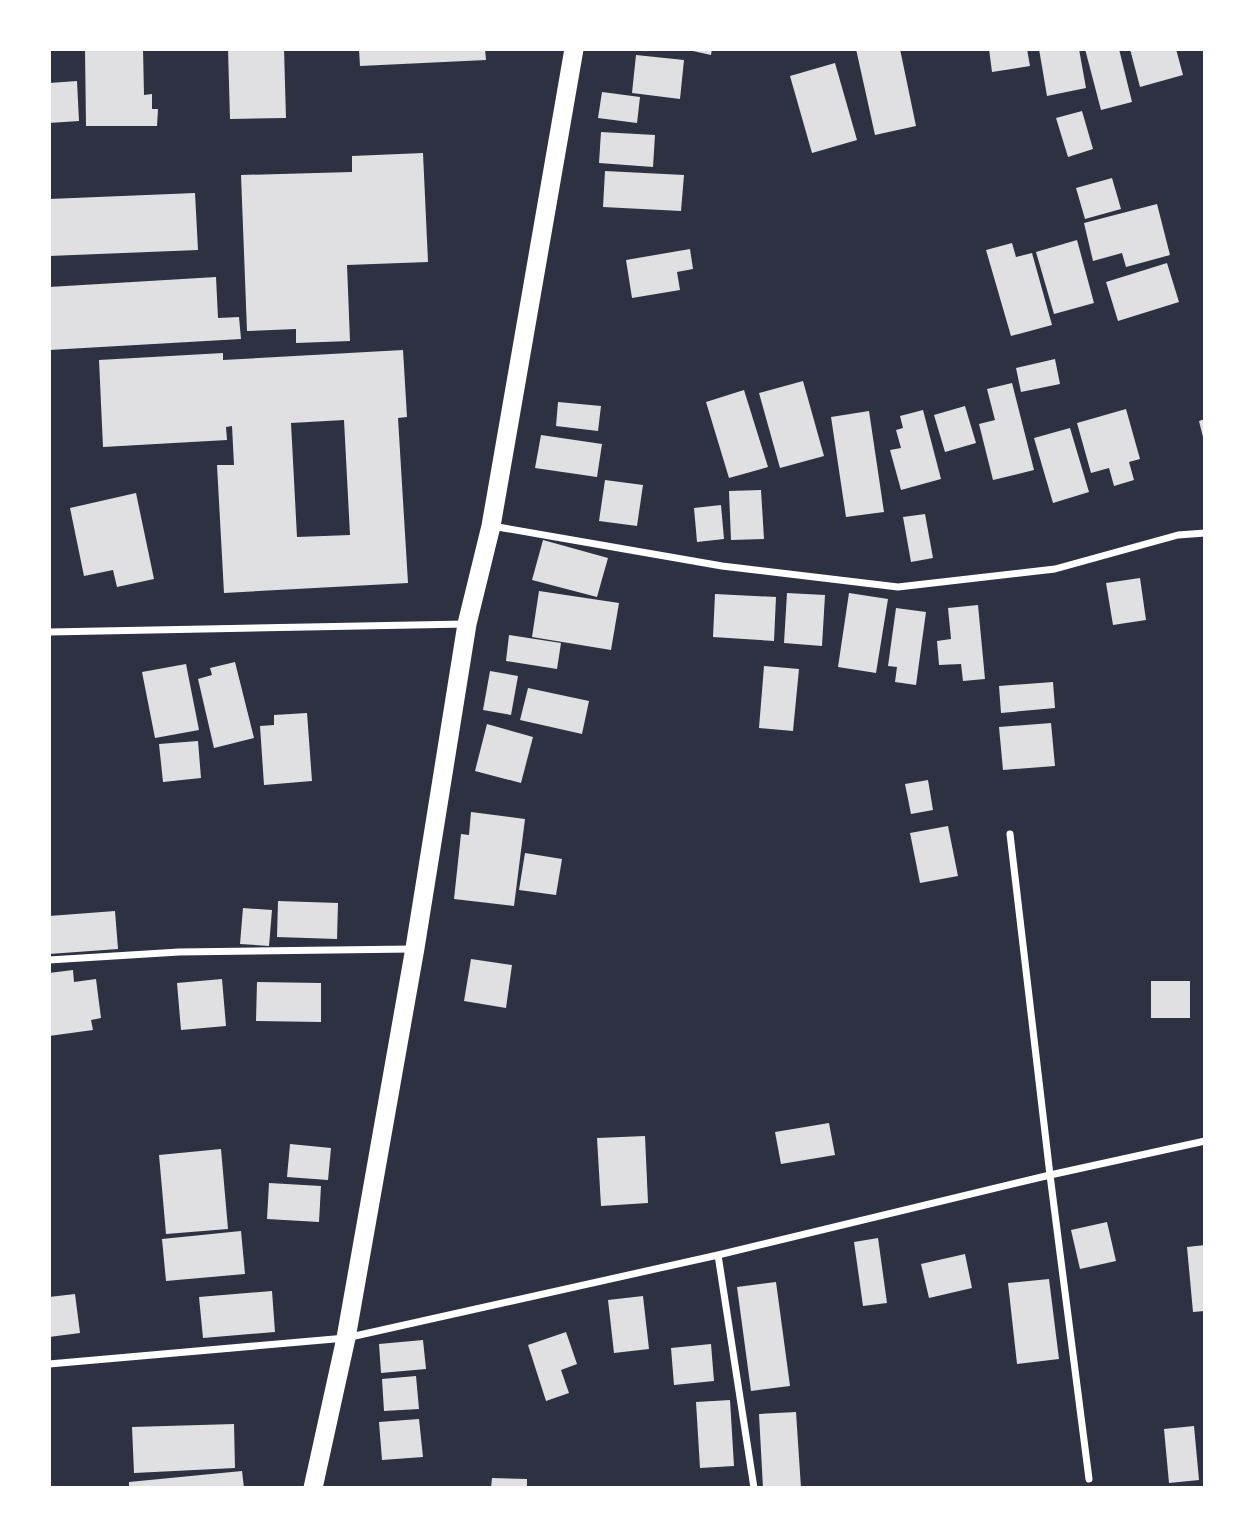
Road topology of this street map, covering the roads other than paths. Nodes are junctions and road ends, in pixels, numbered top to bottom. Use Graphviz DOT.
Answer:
graph roads {
  1 [pos="574,49"];
  2 [pos="491,526"];
  3 [pos="1205,533"];
  4 [pos="467,624"];
  5 [pos="49,632"];
  6 [pos="1010,834"];
  7 [pos="415,948"];
  8 [pos="49,960"];
  9 [pos="1205,1141"];
  10 [pos="1050,1175"];
  11 [pos="718,1255"];
  12 [pos="346,1338"];
  13 [pos="49,1364"];
  14 [pos="1089,1479"];
  15 [pos="313,1488"];
  16 [pos="754,1488"];
  1 -- 2 [label="highway"];
  2 -- 3 [label="street"];
  2 -- 4 [label="highway"];
  4 -- 5 [label="street"];
  4 -- 7 [label="highway"];
  6 -- 10 [label="street"];
  7 -- 8 [label="street"];
  7 -- 12 [label="highway"];
  9 -- 10 [label="street"];
  10 -- 11 [label="street"];
  10 -- 14 [label="street"];
  11 -- 12 [label="street"];
  11 -- 16 [label="street"];
  12 -- 13 [label="street"];
  12 -- 15 [label="highway"];
}
